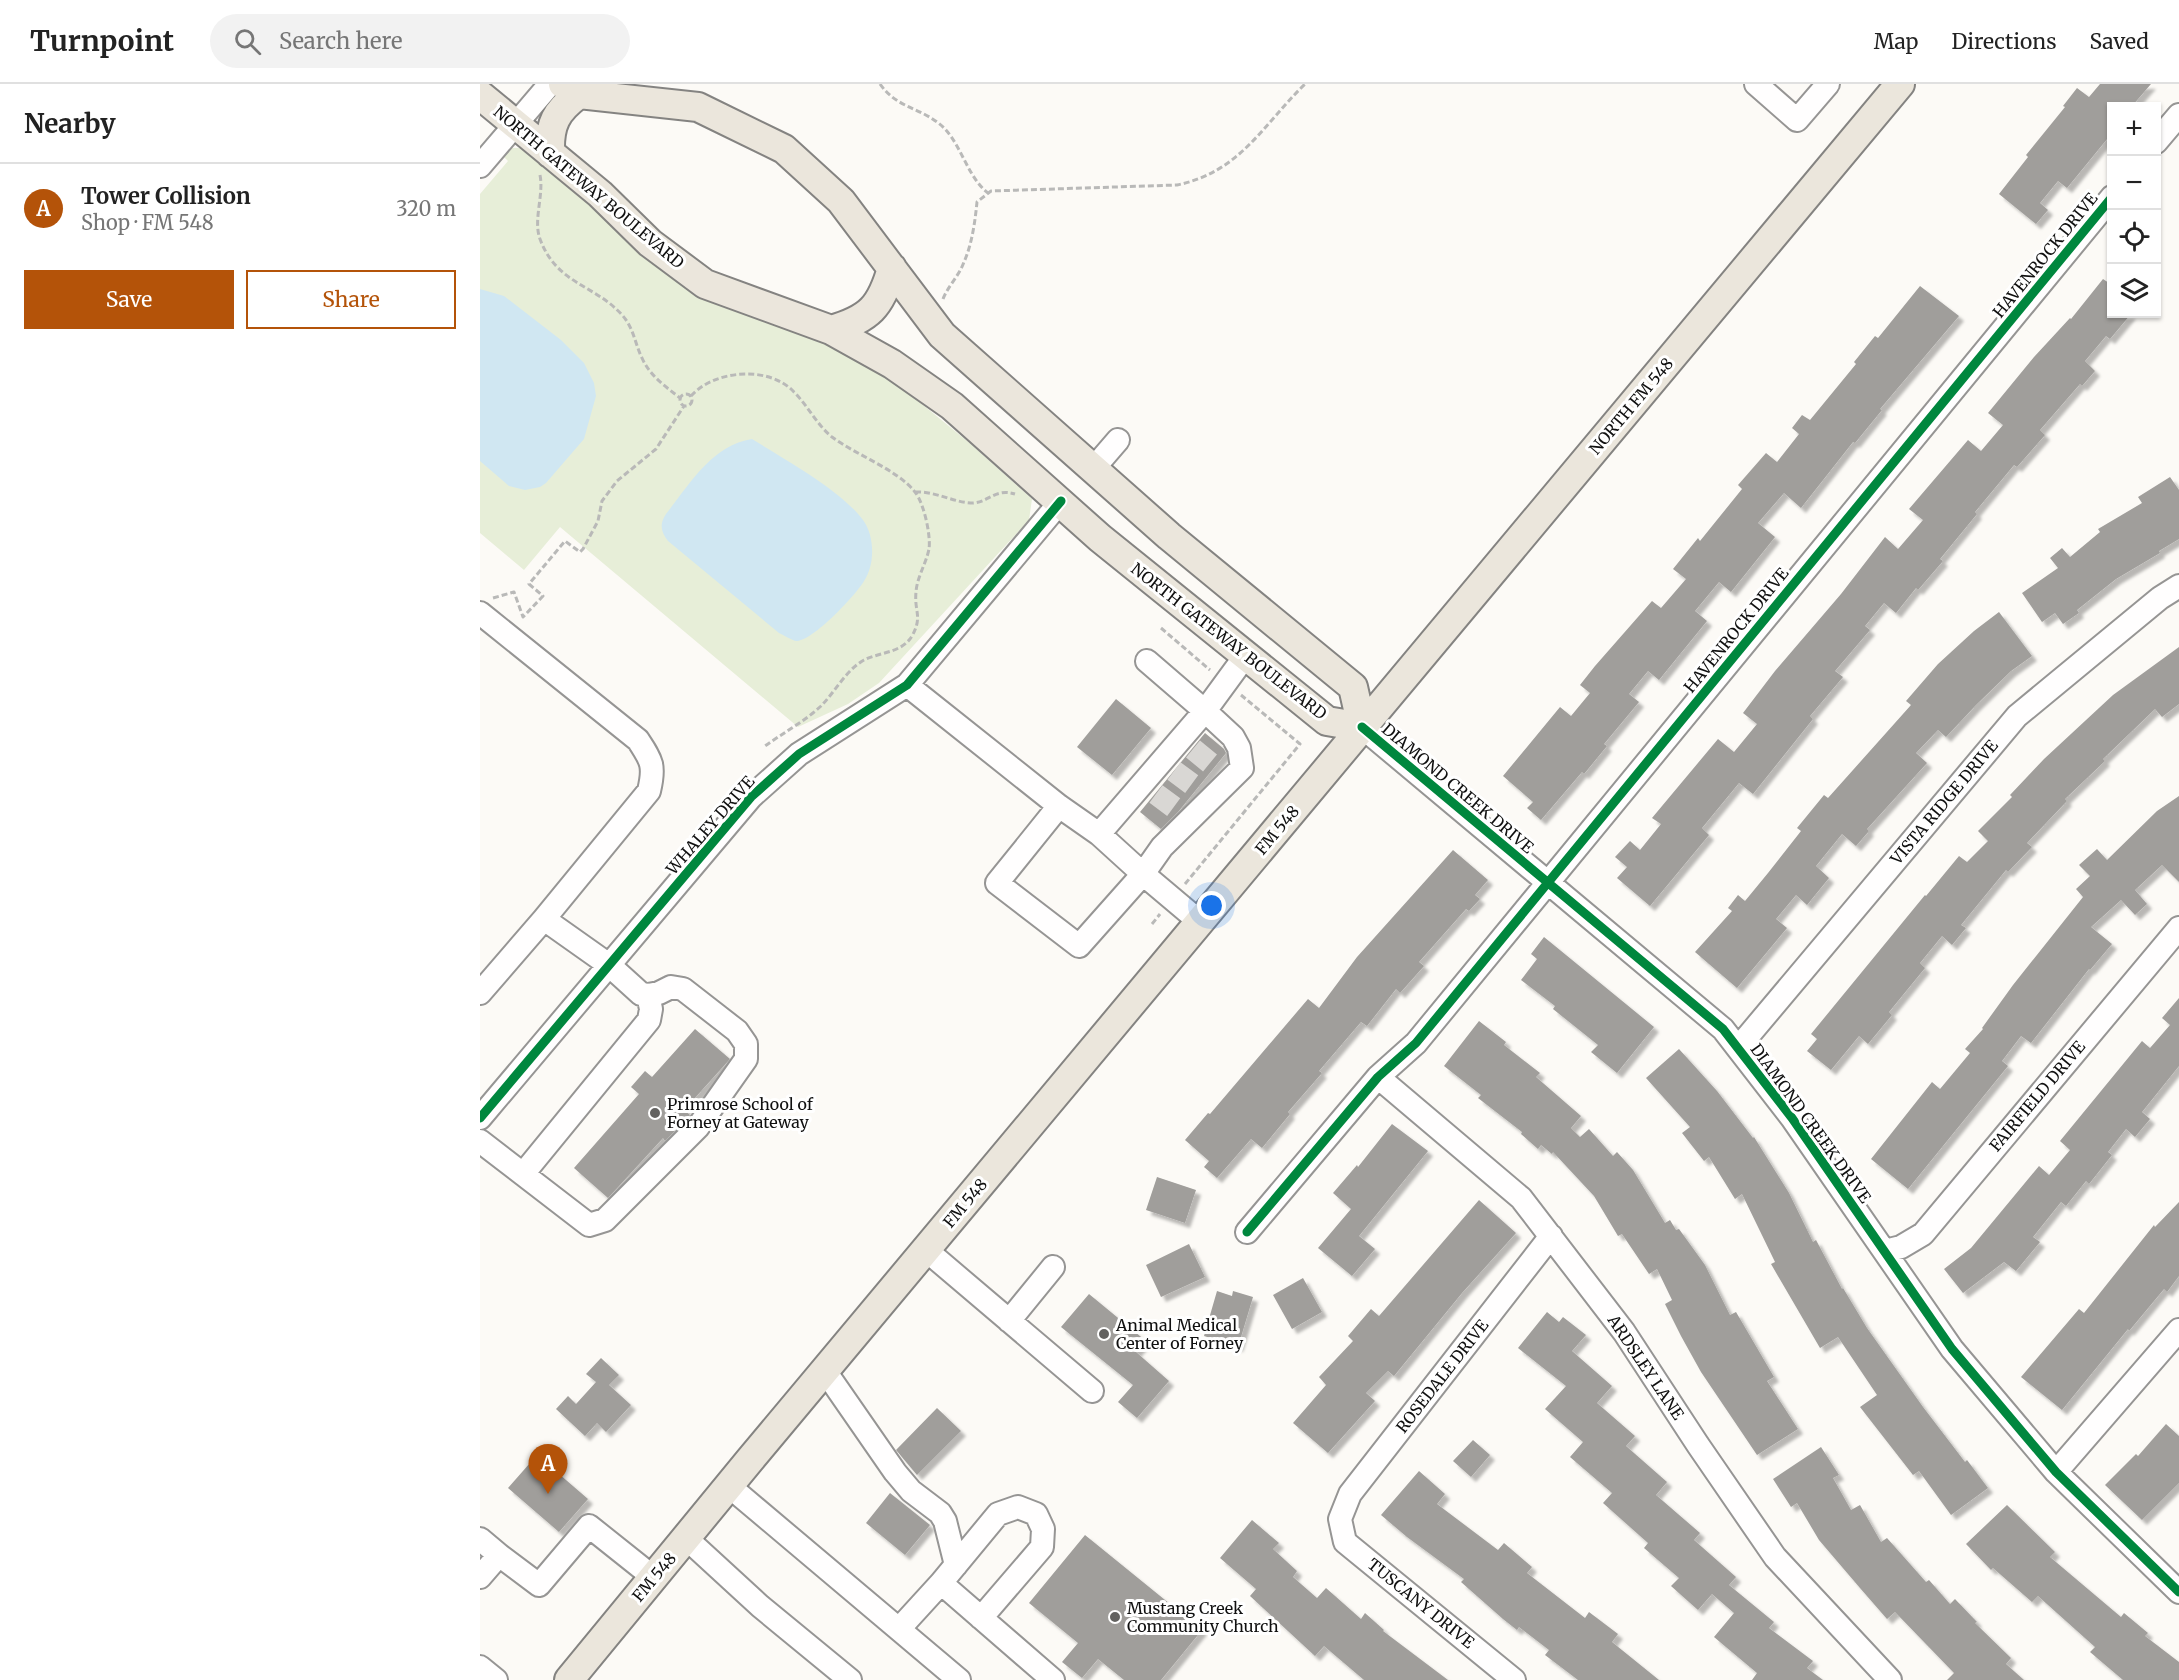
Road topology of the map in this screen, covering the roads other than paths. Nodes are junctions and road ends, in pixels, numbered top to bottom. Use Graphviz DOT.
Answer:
graph roads {
  1 [pos="550,84"];
  2 [pos="1828,84"];
  3 [pos="1900,84"];
  4 [pos="1762,86"];
  5 [pos="571,89"];
  6 [pos="480,94"];
  7 [pos="2179,115"];
  8 [pos="516,124"];
  9 [pos="2161,137"];
  10 [pos="544,161"];
  11 [pos="480,166"];
  12 [pos="2107,203"];
  13 [pos="892,268"];
  14 [pos="831,330"];
  15 [pos="1119,440"];
  16 [pos="1093,469"];
  17 [pos="1061,501"];
  18 [pos="2179,586"];
  19 [pos="480,613"];
  20 [pos="1246,655"];
  21 [pos="1147,661"];
  22 [pos="907,685"];
  23 [pos="1205,711"];
  24 [pos="1362,727"];
  25 [pos="1059,806"];
  26 [pos="1099,834"];
  27 [pos="1143,874"];
  28 [pos="1548,883"];
  29 [pos="544,920"];
  30 [pos="1200,922"];
  31 [pos="2179,928"];
  32 [pos="609,965"];
  33 [pos="480,993"];
  34 [pos="648,995"];
  35 [pos="1738,1048"];
  36 [pos="1378,1077"];
  37 [pos="481,1115"];
  38 [pos="480,1141"];
  39 [pos="523,1174"];
  40 [pos="1246,1232"];
  41 [pos="1551,1236"];
  42 [pos="926,1250"];
  43 [pos="1885,1251"];
  44 [pos="1053,1267"];
  45 [pos="1009,1321"];
  46 [pos="2179,1330"];
  47 [pos="825,1371"];
  48 [pos="1092,1391"];
  49 [pos="2056,1472"];
  50 [pos="729,1486"];
  51 [pos="1340,1519"];
  52 [pos="686,1538"];
  53 [pos="480,1539"];
  54 [pos="499,1556"];
  55 [pos="956,1565"];
  56 [pos="480,1577"];
  57 [pos="653,1577"];
  58 [pos="941,1584"];
  59 [pos="2179,1592"];
  60 [pos="981,1618"];
  61 [pos="899,1629"];
  62 [pos="480,1667"];
  63 [pos="496,1680"];
  64 [pos="569,1680"];
  65 [pos="850,1680"];
  66 [pos="959,1680"];
  67 [pos="1053,1680"];
  68 [pos="1514,1680"];
  69 [pos="1890,1680"];
  1 -- 8 [label="street"];
  2 -- 4 [label="street"];
  3 -- 24 [label="main road, NORTH FM 548 / FM 548"];
  5 -- 10 [label="main road"];
  5 -- 13 [label="main road"];
  6 -- 8 [label="main road, NORTH GATEWAY BOULEVARD"];
  7 -- 9 [label="street"];
  8 -- 10 [label="main road, NORTH GATEWAY BOULEVARD"];
  8 -- 11 [label="street"];
  10 -- 14 [label="main road, NORTH GATEWAY BOULEVARD"];
  12 -- 28 [label="street, HAVENROCK DRIVE"];
  13 -- 14 [label="main road"];
  13 -- 16 [label="main road"];
  14 -- 17 [label="main road, NORTH GATEWAY BOULEVARD"];
  15 -- 16 [label="street"];
  16 -- 17 [label="main road"];
  16 -- 24 [label="main road"];
  17 -- 20 [label="main road, NORTH GATEWAY BOULEVARD"];
  17 -- 22 [label="street, WHALEY DRIVE"];
  18 -- 35 [label="street, VISTA RIDGE DRIVE"];
  19 -- 29 [label="street"];
  20 -- 23 [label="street"];
  20 -- 24 [label="main road, NORTH GATEWAY BOULEVARD"];
  21 -- 23 [label="street"];
  22 -- 25 [label="street"];
  22 -- 32 [label="street, WHALEY DRIVE"];
  23 -- 26 [label="street"];
  23 -- 27 [label="street"];
  24 -- 28 [label="street, DIAMOND CREEK DRIVE"];
  24 -- 30 [label="main road, FM 548 / FM 548"];
  25 -- 26 [label="street"];
  25 -- 27 [label="street"];
  26 -- 27 [label="street"];
  27 -- 30 [label="street"];
  28 -- 35 [label="street, DIAMOND CREEK DRIVE"];
  28 -- 36 [label="street, HAVENROCK DRIVE"];
  29 -- 32 [label="street"];
  29 -- 33 [label="street"];
  30 -- 42 [label="main road, FM 548 / FM 548"];
  31 -- 43 [label="street, FAIRFIELD DRIVE"];
  32 -- 34 [label="street"];
  32 -- 37 [label="street, WHALEY DRIVE"];
  34 -- 39 [label="street"];
  34 -- 39 [label="street"];
  35 -- 43 [label="street, DIAMOND CREEK DRIVE"];
  36 -- 40 [label="street, HAVENROCK DRIVE"];
  36 -- 41 [label="street, ARDSLEY LANE"];
  38 -- 39 [label="street"];
  41 -- 51 [label="street, ROSEDALE DRIVE"];
  41 -- 69 [label="street, ARDSLEY LANE"];
  42 -- 45 [label="street"];
  42 -- 47 [label="main road, FM 548 / FM 548"];
  43 -- 49 [label="street, DIAMOND CREEK DRIVE"];
  44 -- 45 [label="street"];
  45 -- 48 [label="street"];
  46 -- 49 [label="street"];
  47 -- 50 [label="main road, FM 548 / FM 548"];
  47 -- 55 [label="street"];
  49 -- 59 [label="street, DIAMOND CREEK DRIVE"];
  50 -- 52 [label="main road, FM 548 / FM 548"];
  50 -- 61 [label="street"];
  51 -- 68 [label="street, TUSCANY DRIVE"];
  52 -- 57 [label="main road, FM 548 / FM 548"];
  52 -- 65 [label="street"];
  53 -- 54 [label="street"];
  54 -- 56 [label="street"];
  54 -- 57 [label="street"];
  55 -- 58 [label="street"];
  55 -- 60 [label="street"];
  57 -- 64 [label="main road, FM 548 / FM 548"];
  58 -- 60 [label="street"];
  58 -- 61 [label="street"];
  60 -- 67 [label="street"];
  61 -- 66 [label="street"];
  62 -- 63 [label="street"];
}
